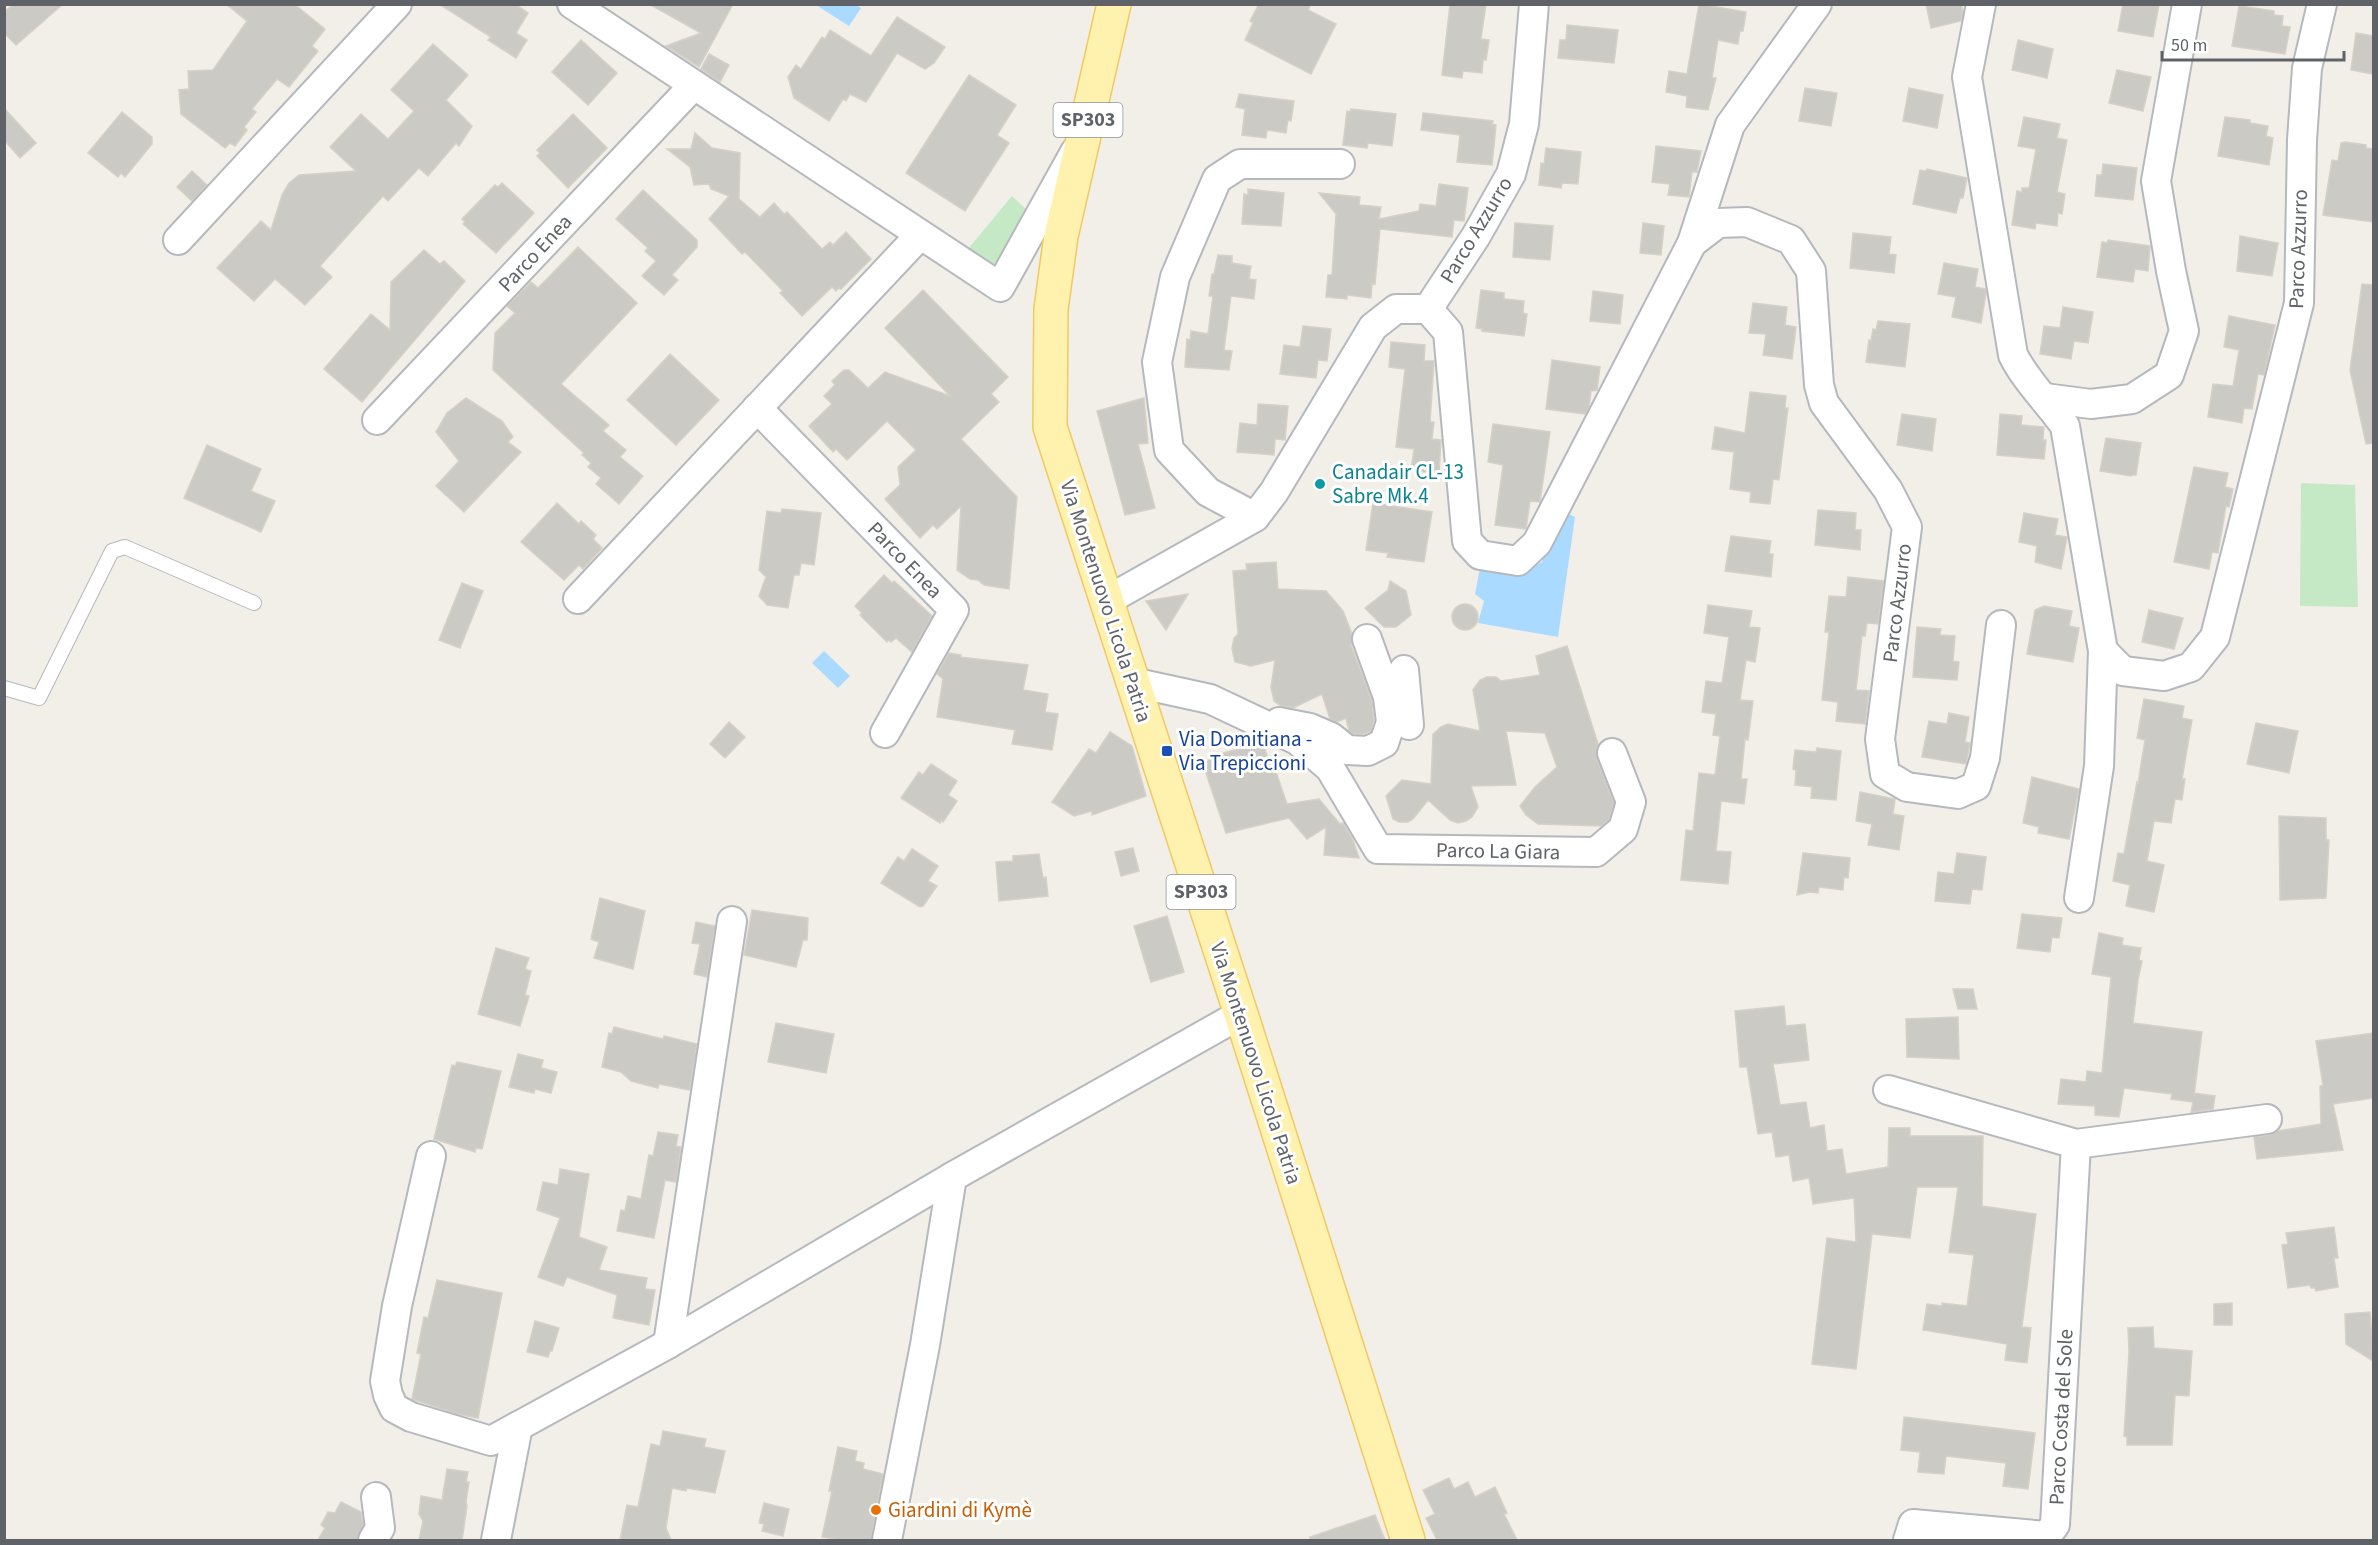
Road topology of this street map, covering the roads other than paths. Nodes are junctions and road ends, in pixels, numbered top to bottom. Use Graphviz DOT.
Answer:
graph roads {
  1 [pos="397,4"];
  2 [pos="572,4"];
  3 [pos="1114,4"];
  4 [pos="1534,4"];
  5 [pos="1817,4"];
  6 [pos="1981,4"];
  7 [pos="2187,4"];
  8 [pos="2322,4"];
  9 [pos="694,85"];
  10 [pos="1084,135"];
  11 [pos="1340,164"];
  12 [pos="920,235"];
  13 [pos="178,240"];
  14 [pos="1692,243"];
  15 [pos="1428,309"];
  16 [pos="2045,398"];
  17 [pos="757,408"];
  18 [pos="377,420"];
  19 [pos="1255,517"];
  20 [pos="578,599"];
  21 [pos="1106,602"];
  22 [pos="254,603"];
  23 [pos="2001,625"];
  24 [pos="1367,639"];
  25 [pos="2103,651"];
  26 [pos="1404,670"];
  27 [pos="1132,682"];
  28 [pos="4,688"];
  29 [pos="1258,722"];
  30 [pos="885,734"];
  31 [pos="1612,753"];
  32 [pos="1330,768"];
  33 [pos="2079,898"];
  34 [pos="732,921"];
  35 [pos="1241,1014"];
  36 [pos="1888,1090"];
  37 [pos="2267,1119"];
  38 [pos="2076,1144"];
  39 [pos="431,1156"];
  40 [pos="952,1177"];
  41 [pos="668,1344"];
  42 [pos="518,1426"];
  43 [pos="376,1497"];
  44 [pos="373,1540"];
  45 [pos="496,1540"];
  46 [pos="887,1540"];
  47 [pos="1408,1540"];
  48 [pos="1908,1540"];
  1 -- 13 [label="street"];
  2 -- 9 [label="street"];
  3 -- 10 [label="main road, SP303"];
  4 -- 15 [label="street, Parco Azzurro"];
  5 -- 14 [label="street, Parco Azzurro"];
  6 -- 16 [label="street"];
  7 -- 16 [label="street"];
  8 -- 25 [label="street, Parco Azzurro"];
  9 -- 12 [label="street"];
  9 -- 18 [label="street, Parco Enea"];
  10 -- 12 [label="street"];
  10 -- 21 [label="main road, Via Montenuovo Licola Patria / SP303"];
  11 -- 19 [label="street"];
  12 -- 17 [label="street"];
  14 -- 15 [label="street, Parco Azzurro"];
  14 -- 23 [label="street, Parco Azzurro"];
  15 -- 19 [label="street"];
  16 -- 25 [label="street"];
  17 -- 20 [label="street"];
  17 -- 30 [label="street, Parco Enea"];
  19 -- 21 [label="street"];
  21 -- 27 [label="main road, Via Montenuovo Licola Patria / SP303"];
  22 -- 28 [label="lane"];
  24 -- 29 [label="street, Parco La Giara"];
  25 -- 33 [label="street"];
  26 -- 32 [label="street"];
  27 -- 29 [label="street, Parco La Giara"];
  27 -- 35 [label="main road, Via Montenuovo Licola Patria / SP303"];
  29 -- 32 [label="street, Parco La Giara"];
  31 -- 32 [label="street, Parco La Giara"];
  34 -- 41 [label="street"];
  35 -- 40 [label="street"];
  35 -- 47 [label="main road, Via Montenuovo Licola Patria / SP303"];
  36 -- 38 [label="street"];
  37 -- 38 [label="street"];
  38 -- 48 [label="street, Parco Costa del Sole"];
  39 -- 42 [label="street"];
  40 -- 41 [label="street"];
  40 -- 46 [label="street"];
  41 -- 42 [label="street"];
  42 -- 45 [label="street"];
  43 -- 44 [label="street"];
}
